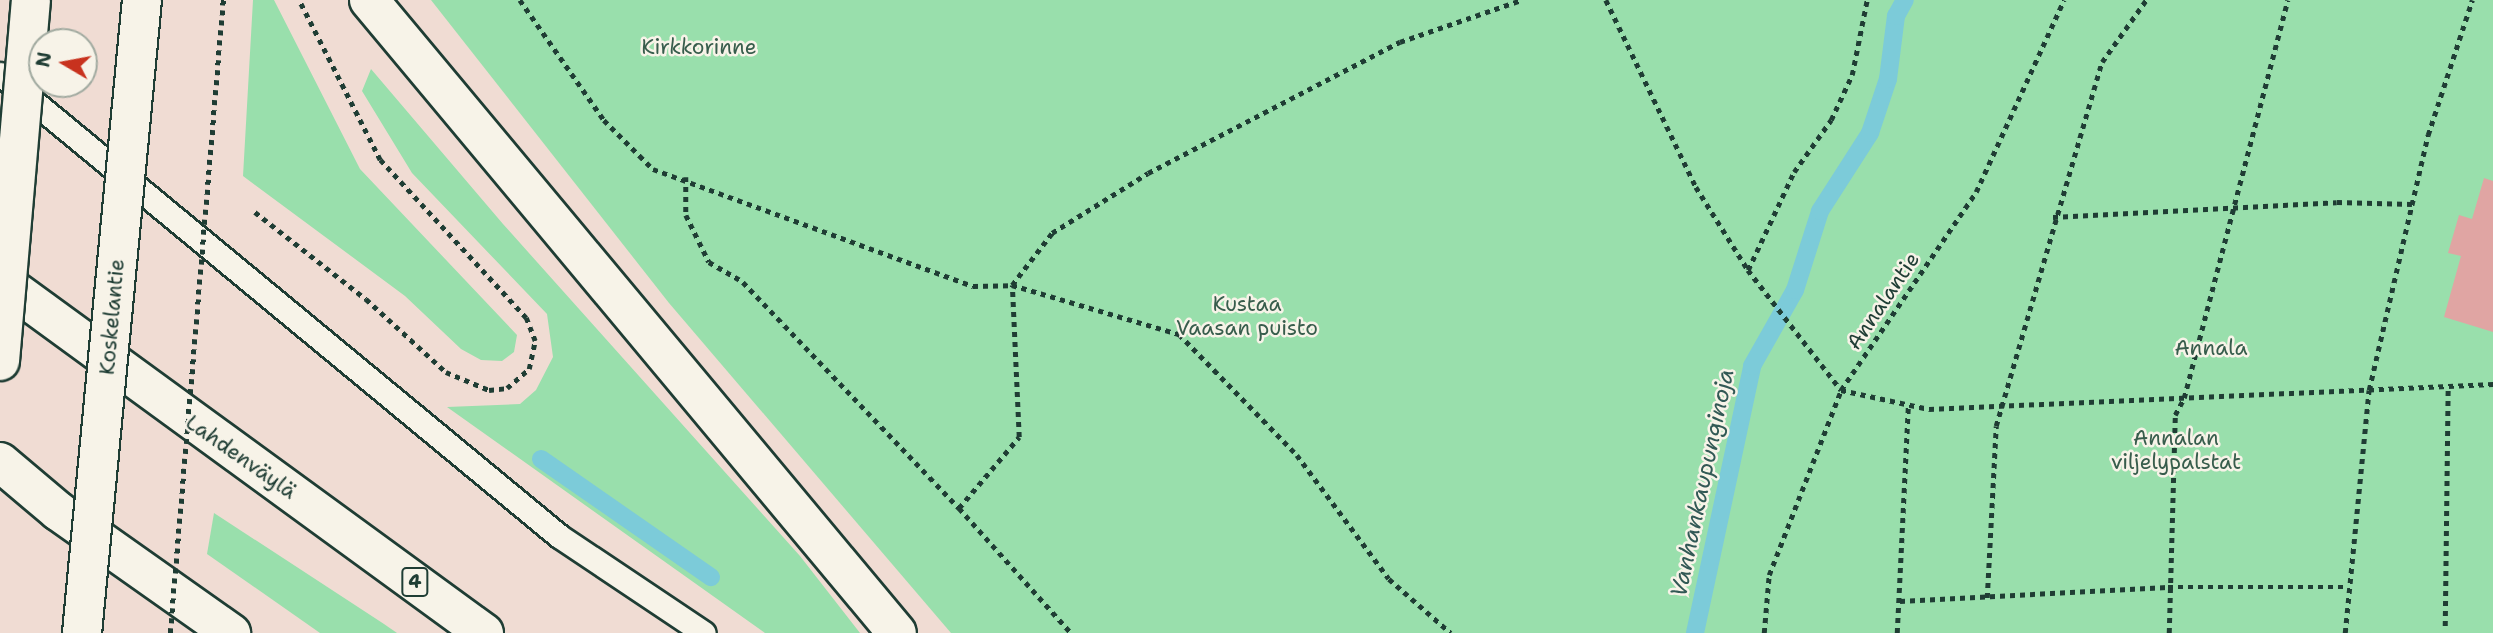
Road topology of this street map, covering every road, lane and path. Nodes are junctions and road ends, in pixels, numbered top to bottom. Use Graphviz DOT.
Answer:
graph roads {
  1 [pos="31,0"];
  2 [pos="142,0"];
  3 [pos="223,0"];
  4 [pos="299,0"];
  5 [pos="369,0"];
  6 [pos="520,0"];
  7 [pos="1521,0"];
  8 [pos="1606,0"];
  9 [pos="1867,0"];
  10 [pos="2064,0"];
  11 [pos="2146,0"];
  12 [pos="2288,0"];
  13 [pos="2472,0"];
  14 [pos="0,74"];
  15 [pos="686,177"];
  16 [pos="2412,204"];
  17 [pos="2233,208"];
  18 [pos="255,212"];
  19 [pos="2053,217"];
  20 [pos="1748,270"];
  21 [pos="0,280"];
  22 [pos="1012,285"];
  23 [pos="0,361"];
  24 [pos="2493,384"];
  25 [pos="2448,386"];
  26 [pos="1841,390"];
  27 [pos="2369,390"];
  28 [pos="2184,398"];
  29 [pos="1908,405"];
  30 [pos="2004,406"];
  31 [pos="0,462"];
  32 [pos="0,487"];
  33 [pos="959,508"];
  34 [pos="58,511"];
  35 [pos="2168,587"];
  36 [pos="2348,587"];
  37 [pos="1987,598"];
  38 [pos="1899,601"];
  39 [pos="2445,626"];
  40 [pos="82,633"];
  41 [pos="170,633"];
  42 [pos="231,633"];
  43 [pos="484,633"];
  44 [pos="704,633"];
  45 [pos="897,633"];
  46 [pos="1071,633"];
  47 [pos="1451,633"];
  48 [pos="1764,633"];
  49 [pos="1897,633"];
  50 [pos="2169,633"];
  51 [pos="2345,633"];
  1 -- 23 [label="main road, bridge"];
  2 -- 40 [label="main road, Koskelantie, bridge"];
  3 -- 41 [label="path, bridge"];
  4 -- 18 [label="path"];
  5 -- 45 [label="main road"];
  6 -- 15 [label="path"];
  7 -- 22 [label="path"];
  8 -- 20 [label="path"];
  9 -- 20 [label="path"];
  10 -- 26 [label="path, Annalantie"];
  11 -- 19 [label="path"];
  12 -- 17 [label="path"];
  13 -- 16 [label="path"];
  14 -- 44 [label="lane"];
  15 -- 22 [label="path"];
  15 -- 33 [label="path"];
  16 -- 17 [label="path"];
  16 -- 27 [label="path"];
  17 -- 19 [label="path"];
  17 -- 28 [label="path"];
  19 -- 30 [label="path"];
  20 -- 26 [label="path"];
  21 -- 43 [label="main road, Lahdenväylä / 4"];
  22 -- 33 [label="path"];
  22 -- 47 [label="path"];
  24 -- 25 [label="path"];
  25 -- 27 [label="path"];
  25 -- 39 [label="path"];
  26 -- 29 [label="path"];
  26 -- 48 [label="path, Annalantie"];
  27 -- 28 [label="path"];
  27 -- 36 [label="path"];
  28 -- 30 [label="path"];
  28 -- 35 [label="path"];
  29 -- 30 [label="path"];
  29 -- 38 [label="path"];
  30 -- 37 [label="path"];
  31 -- 34 [label="main road"];
  32 -- 34 [label="main road"];
  33 -- 46 [label="path"];
  34 -- 42 [label="main road"];
  35 -- 36 [label="path"];
  35 -- 37 [label="path"];
  35 -- 50 [label="path"];
  36 -- 51 [label="path"];
  37 -- 38 [label="path"];
  38 -- 49 [label="path"];
}
